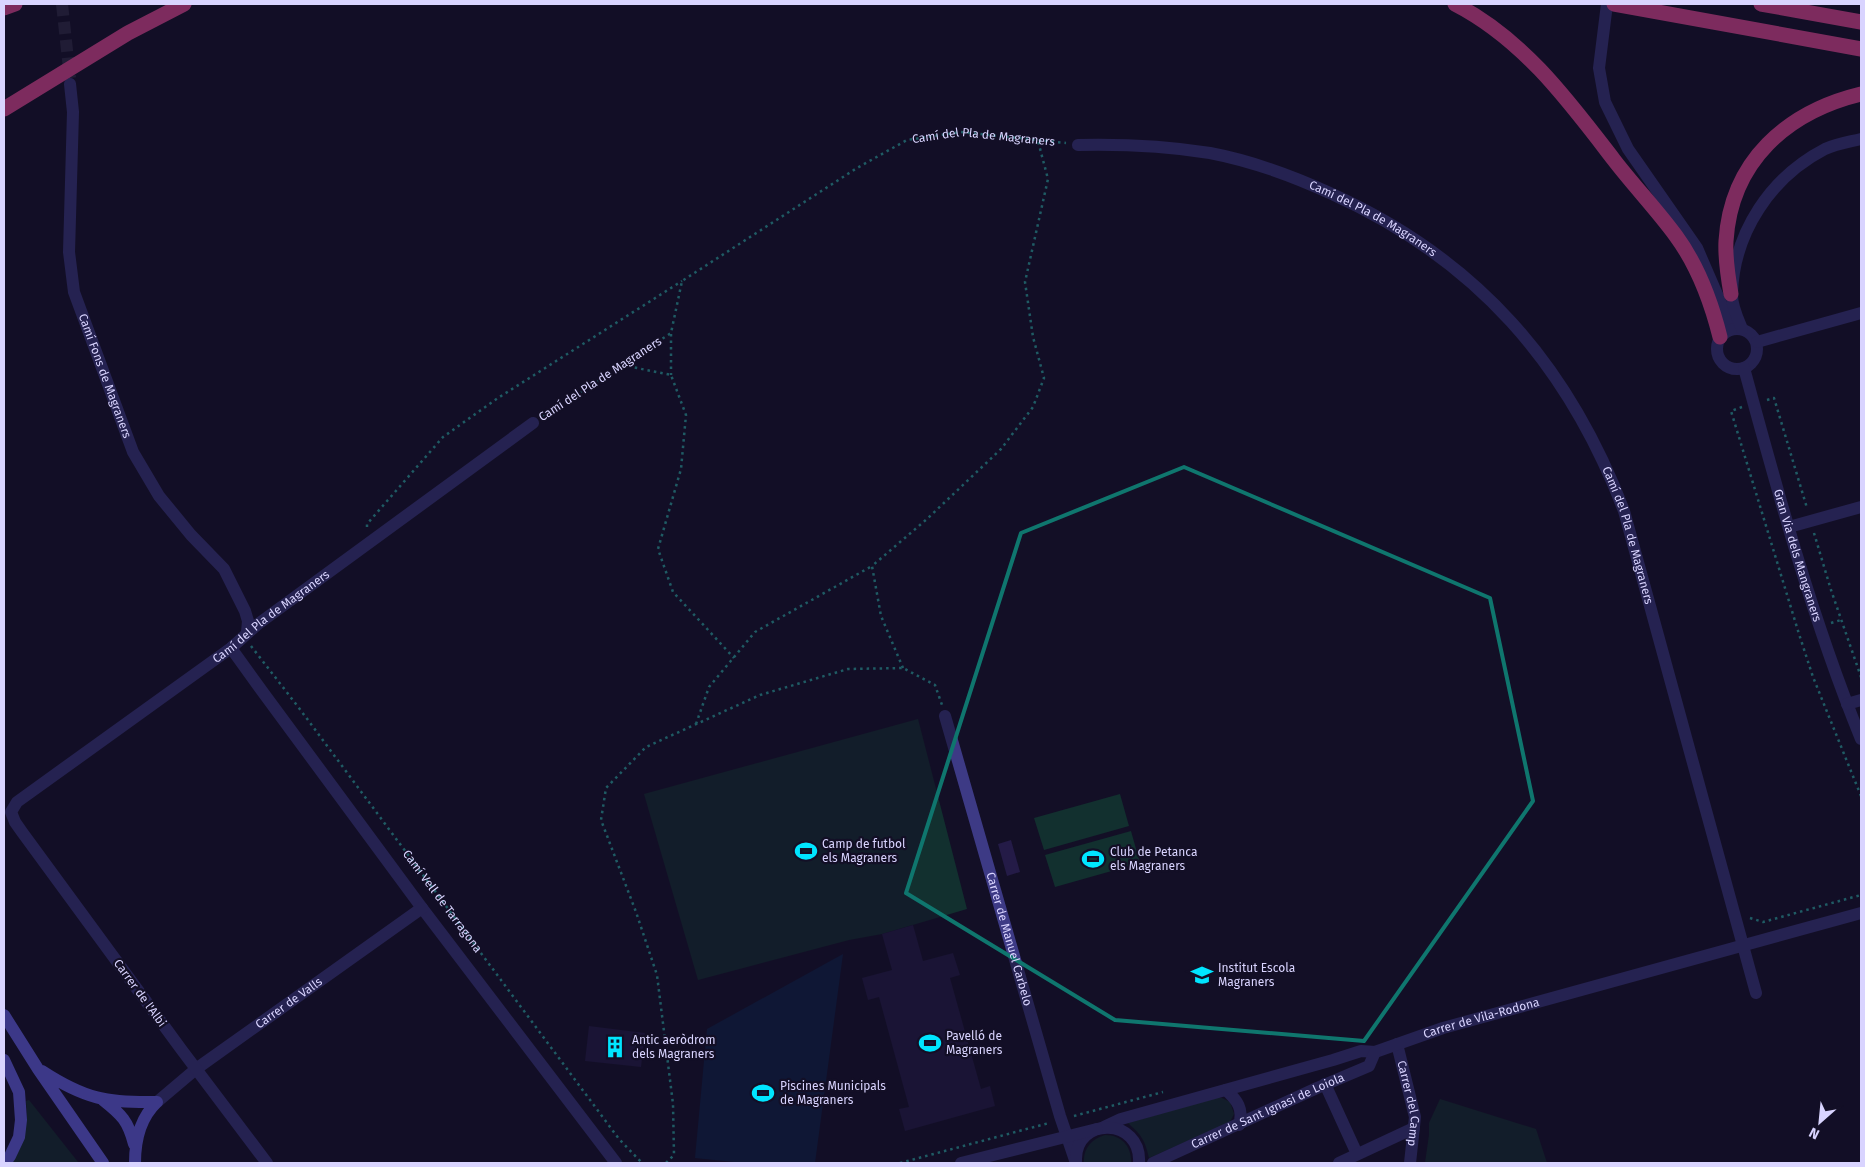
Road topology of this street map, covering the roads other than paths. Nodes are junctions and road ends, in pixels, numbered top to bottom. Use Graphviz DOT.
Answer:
graph roads {
  1 [pos="15,4"];
  2 [pos="184,4"];
  3 [pos="1455,4"];
  4 [pos="1606,4"];
  5 [pos="1614,4"];
  6 [pos="1761,4"];
  7 [pos="4,8"];
  8 [pos="1861,22"];
  9 [pos="1861,49"];
  10 [pos="70,84"];
  11 [pos="1861,94"];
  12 [pos="4,109"];
  13 [pos="1861,139"];
  14 [pos="1078,145"];
  15 [pos="1731,294"];
  16 [pos="1861,313"];
  17 [pos="1732,332"];
  18 [pos="1757,342"];
  19 [pos="1744,368"];
  20 [pos="533,423"];
  21 [pos="1861,507"];
  22 [pos="1789,527"];
  23 [pos="245,634"];
  24 [pos="231,648"];
  25 [pos="1861,700"];
  26 [pos="1847,704"];
  27 [pos="945,716"];
  28 [pos="1861,738"];
  29 [pos="15,822"];
  30 [pos="422,908"];
  31 [pos="1861,913"];
  32 [pos="1744,946"];
  33 [pos="1756,993"];
  34 [pos="4,1015"];
  35 [pos="1397,1044"];
  36 [pos="1375,1052"];
  37 [pos="4,1060"];
  38 [pos="38,1069"];
  39 [pos="196,1069"];
  40 [pos="1325,1084"];
  41 [pos="1226,1090"];
  42 [pos="103,1100"];
  43 [pos="157,1102"];
  44 [pos="1239,1125"];
  45 [pos="1100,1128"];
  46 [pos="1414,1128"];
  47 [pos="1068,1136"];
  48 [pos="135,1149"];
  49 [pos="1357,1154"];
  50 [pos="5,1163"];
  51 [pos="103,1163"];
  52 [pos="135,1163"];
  53 [pos="267,1163"];
  54 [pos="616,1163"];
  55 [pos="962,1163"];
  56 [pos="1076,1163"];
  57 [pos="1139,1163"];
  58 [pos="1153,1163"];
  59 [pos="1339,1163"];
  60 [pos="1410,1163"];
  1 -- 7 [label="highway"];
  2 -- 12 [label="highway"];
  3 -- 17 [label="highway"];
  4 -- 17 [label="street"];
  5 -- 9 [label="highway"];
  6 -- 8 [label="highway"];
  10 -- 23 [label="street, Camí Fons de Magraners"];
  11 -- 15 [label="highway"];
  13 -- 15 [label="street"];
  14 -- 32 [label="street, Camí del Pla de Magraners"];
  15 -- 17 [label="street"];
  16 -- 18 [label="street"];
  17 -- 18 [label="street"];
  17 -- 19 [label="street"];
  18 -- 19 [label="street"];
  19 -- 22 [label="street, Gran Via dels Mangraners"];
  20 -- 23 [label="street, Camí del Pla de Magraners"];
  21 -- 22 [label="street"];
  22 -- 26 [label="street, Gran Via dels Mangraners"];
  23 -- 24 [label="street, Camí del Pla de Magraners"];
  24 -- 29 [label="street, Camí del Pla de Magraners"];
  24 -- 30 [label="street, Camí Vell de Tarragona"];
  25 -- 26 [label="street"];
  26 -- 28 [label="street, Gran Via dels Mangraners"];
  27 -- 47 [label="street, Carrer de Manuel Carbelo"];
  29 -- 39 [label="street, Carrer de l'Albi"];
  30 -- 39 [label="street, Carrer de Valls"];
  30 -- 54 [label="street, Camí Vell de Tarragona"];
  31 -- 32 [label="street, Carrer de Vila-Rodona"];
  32 -- 33 [label="street, Camí del Pla de Magraners"];
  32 -- 35 [label="street, Carrer de Vila-Rodona"];
  34 -- 38 [label="street"];
  35 -- 36 [label="street, Carrer de Vila-Rodona"];
  35 -- 46 [label="street, Carrer del Camp"];
  36 -- 40 [label="street, Carrer de Sant Ignasi de Loiola"];
  36 -- 41 [label="street, Carrer de Vila-Rodona"];
  37 -- 50 [label="street"];
  38 -- 42 [label="street"];
  38 -- 51 [label="street"];
  39 -- 43 [label="street, Carrer de Valls"];
  39 -- 53 [label="street, Carrer de l'Albi"];
  40 -- 44 [label="street, Carrer de Sant Ignasi de Loiola"];
  40 -- 49 [label="street"];
  41 -- 44 [label="street"];
  41 -- 45 [label="street, Carrer de Vila-Rodona"];
  42 -- 43 [label="street"];
  42 -- 48 [label="street"];
  43 -- 48 [label="street"];
  44 -- 58 [label="street, Carrer de Sant Ignasi de Loiola"];
  45 -- 47 [label="street, Carrer de Vila-Rodona"];
  45 -- 56 [label="street"];
  45 -- 57 [label="street"];
  46 -- 49 [label="street"];
  46 -- 60 [label="street, Carrer del Camp"];
  47 -- 55 [label="street, Carrer de Vila-Rodona"];
  47 -- 56 [label="street, Carrer de Manuel Carbelo"];
  48 -- 52 [label="street"];
  49 -- 59 [label="street"];
}
